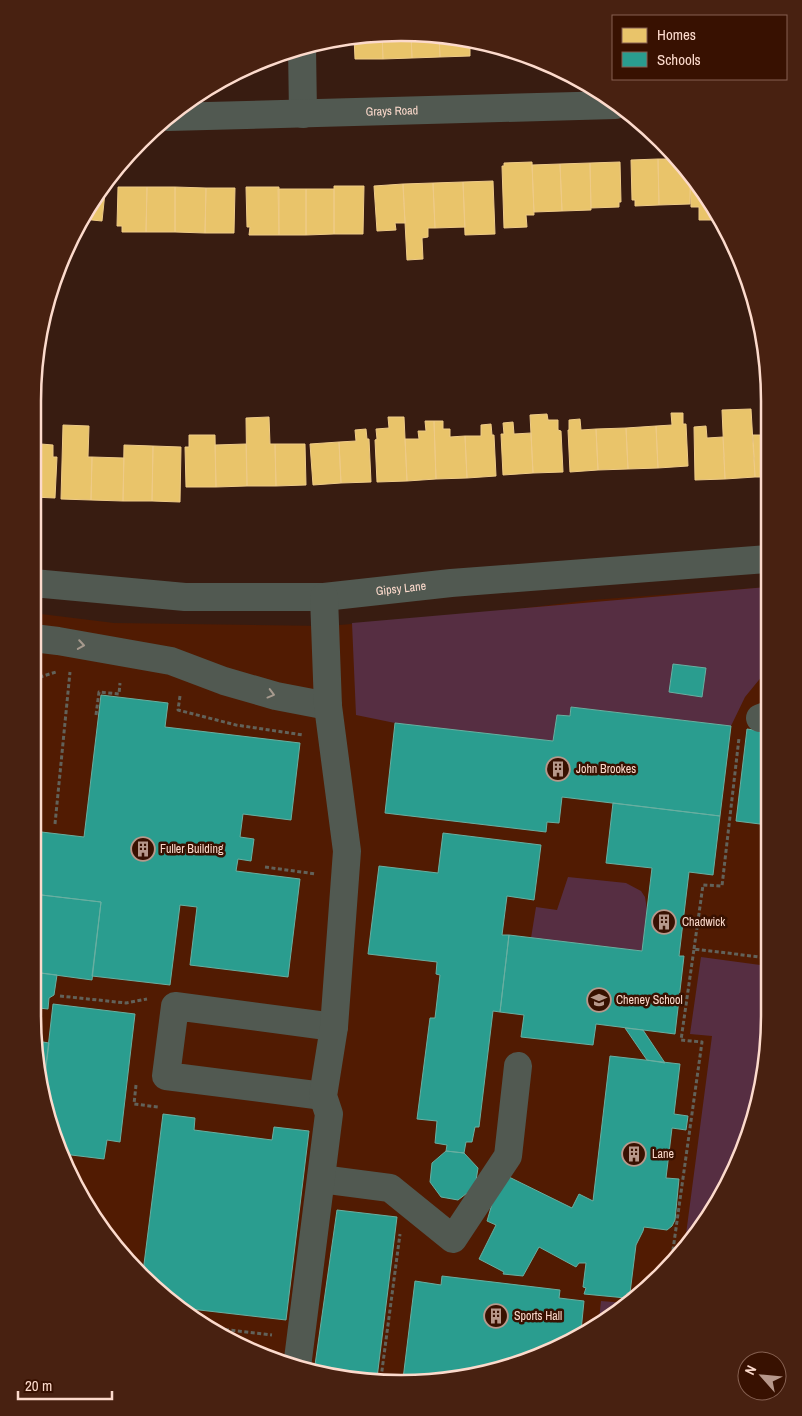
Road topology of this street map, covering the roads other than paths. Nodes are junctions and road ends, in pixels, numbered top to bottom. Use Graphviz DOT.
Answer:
graph roads {
  1 [pos="302,56"];
  2 [pos="605,105"];
  3 [pos="303,114"];
  4 [pos="181,117"];
  5 [pos="761,560"];
  6 [pos="41,584"];
  7 [pos="324,597"];
  8 [pos="41,639"];
  9 [pos="328,706"];
  10 [pos="334,1027"];
  11 [pos="518,1066"];
  12 [pos="322,1096"];
  13 [pos="321,1179"];
  14 [pos="298,1359"];
  1 -- 3 [label="street"];
  2 -- 3 [label="street, Grays Road"];
  3 -- 4 [label="street, Grays Road"];
  5 -- 7 [label="street, Gipsy Lane"];
  6 -- 7 [label="street, Gipsy Lane"];
  7 -- 9 [label="street"];
  8 -- 9 [label="street, one-way"];
  9 -- 10 [label="street"];
  10 -- 12 [label="street"];
  10 -- 12 [label="street"];
  11 -- 13 [label="street"];
  12 -- 13 [label="street"];
  13 -- 14 [label="street"];
}
